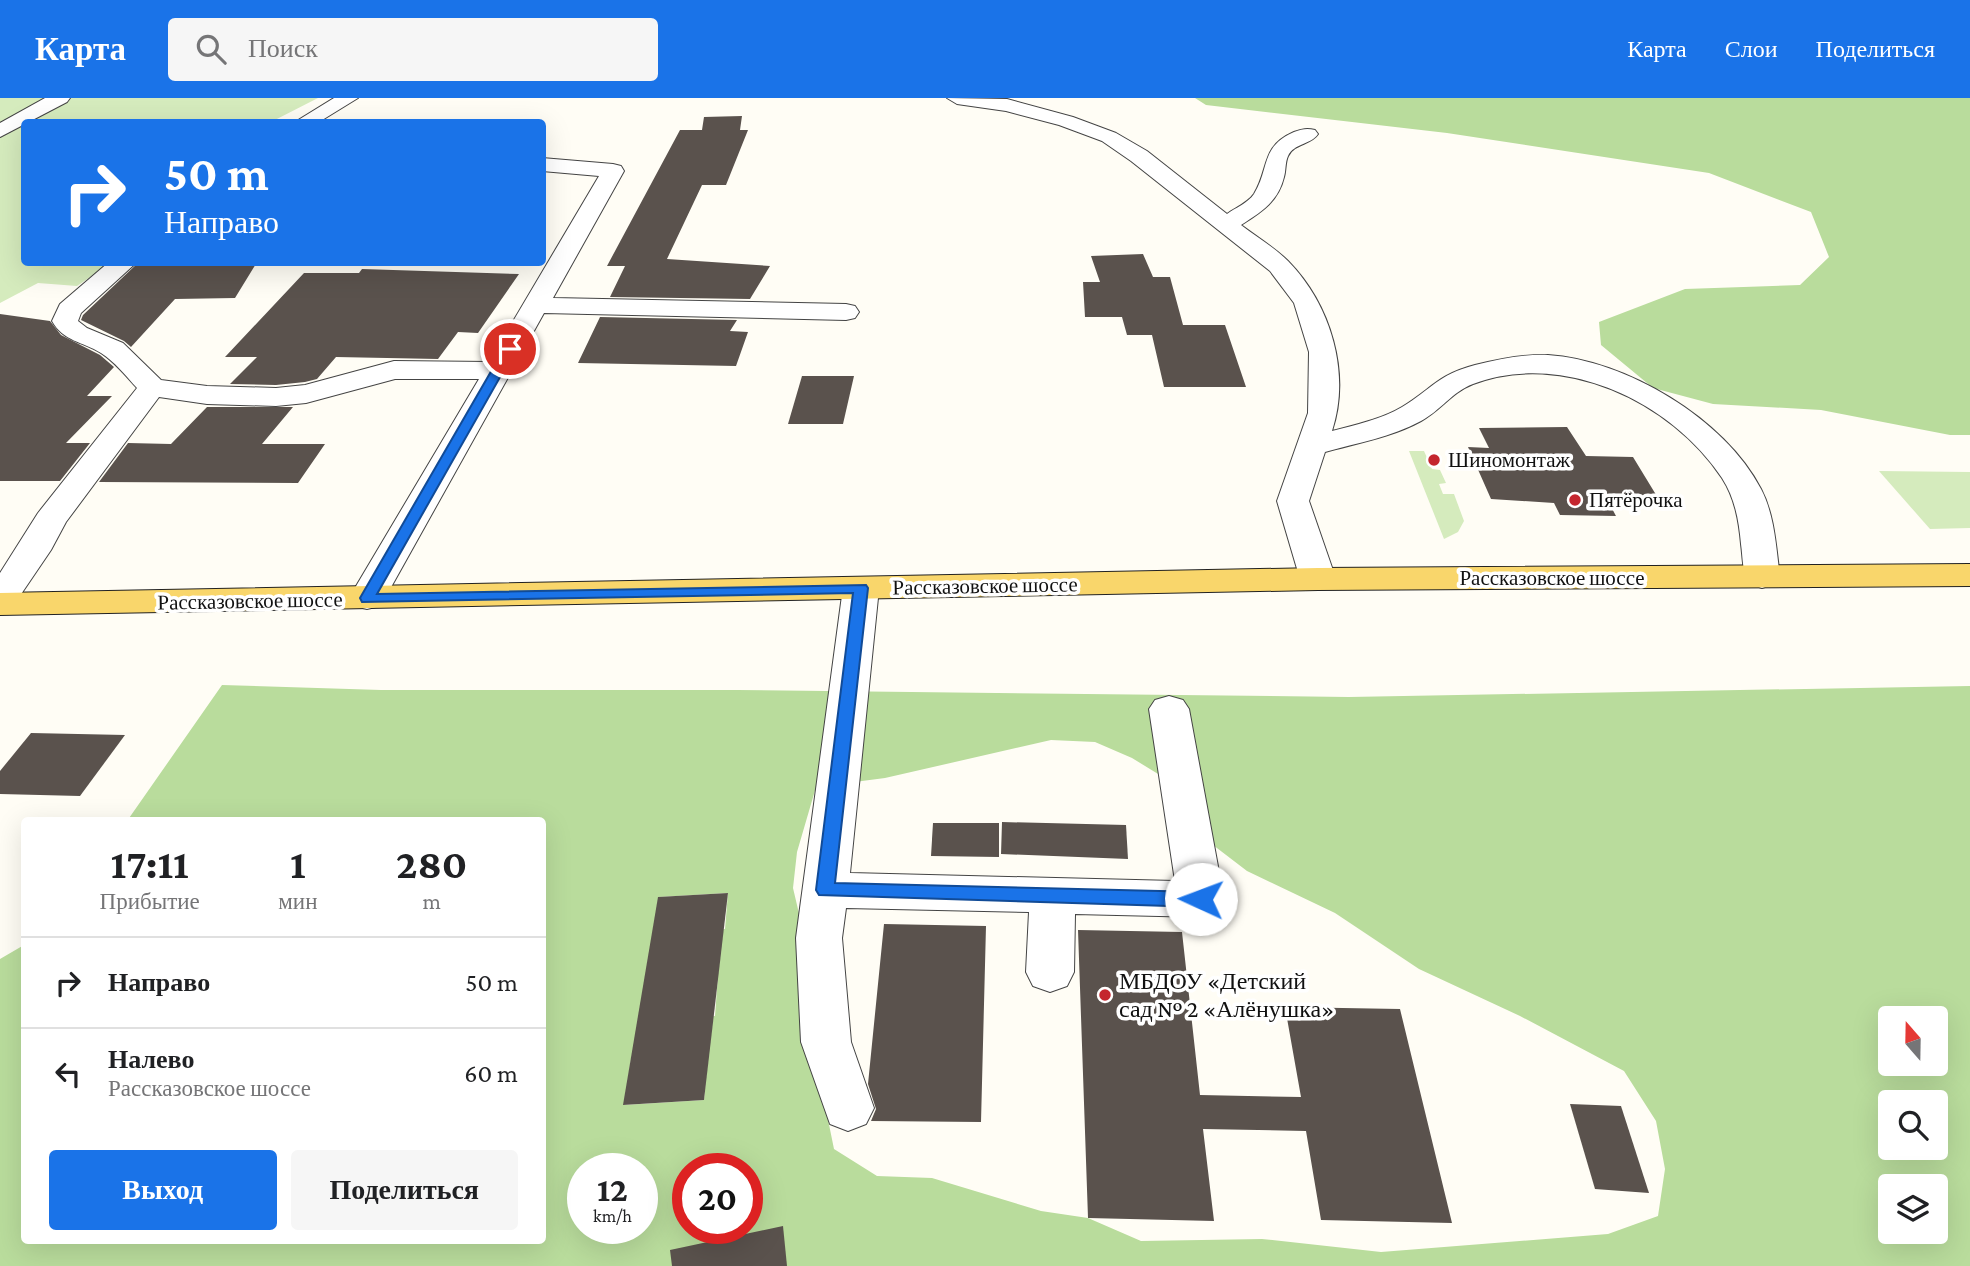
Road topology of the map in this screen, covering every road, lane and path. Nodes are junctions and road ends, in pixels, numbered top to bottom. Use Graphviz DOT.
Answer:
graph roads {
  1 [pos="60,98"];
  2 [pos="348,98"];
  3 [pos="957,98"];
  4 [pos="21,119"];
  5 [pos="22,119"];
  6 [pos="310,119"];
  7 [pos="0,131"];
  8 [pos="1308,134"];
  9 [pos="546,164"];
  10 [pos="1225,225"];
  11 [pos="120,266"];
  12 [pos="535,305"];
  13 [pos="846,312"];
  14 [pos="497,371"];
  15 [pos="152,387"];
  16 [pos="1312,446"];
  17 [pos="1970,575"];
  18 [pos="1762,577"];
  19 [pos="1318,579"];
  20 [pos="861,588"];
  21 [pos="0,598"];
  22 [pos="367,598"];
  23 [pos="0,604"];
  24 [pos="1169,709"];
  25 [pos="825,890"];
  26 [pos="1052,895"];
  27 [pos="1050,972"];
  28 [pos="848,1108"];
  1 -- 5 [label="street"];
  2 -- 6 [label="street"];
  3 -- 10 [label="street"];
  4 -- 7 [label="street"];
  8 -- 10 [label="street"];
  9 -- 12 [label="street"];
  10 -- 16 [label="street"];
  11 -- 15 [label="street"];
  12 -- 13 [label="street"];
  12 -- 14 [label="street"];
  14 -- 15 [label="street"];
  14 -- 22 [label="street"];
  15 -- 21 [label="street"];
  16 -- 18 [label="street"];
  16 -- 19 [label="street"];
  17 -- 18 [label="main road, Рассказовское шоссе"];
  18 -- 19 [label="main road, Рассказовское шоссе"];
  19 -- 20 [label="main road, Рассказовское шоссе"];
  20 -- 22 [label="main road, Рассказовское шоссе"];
  20 -- 25 [label="street"];
  22 -- 23 [label="main road, Рассказовское шоссе"];
  24 -- 26 [label="street"];
  25 -- 26 [label="street"];
  25 -- 28 [label="street"];
  26 -- 27 [label="street"];
}
